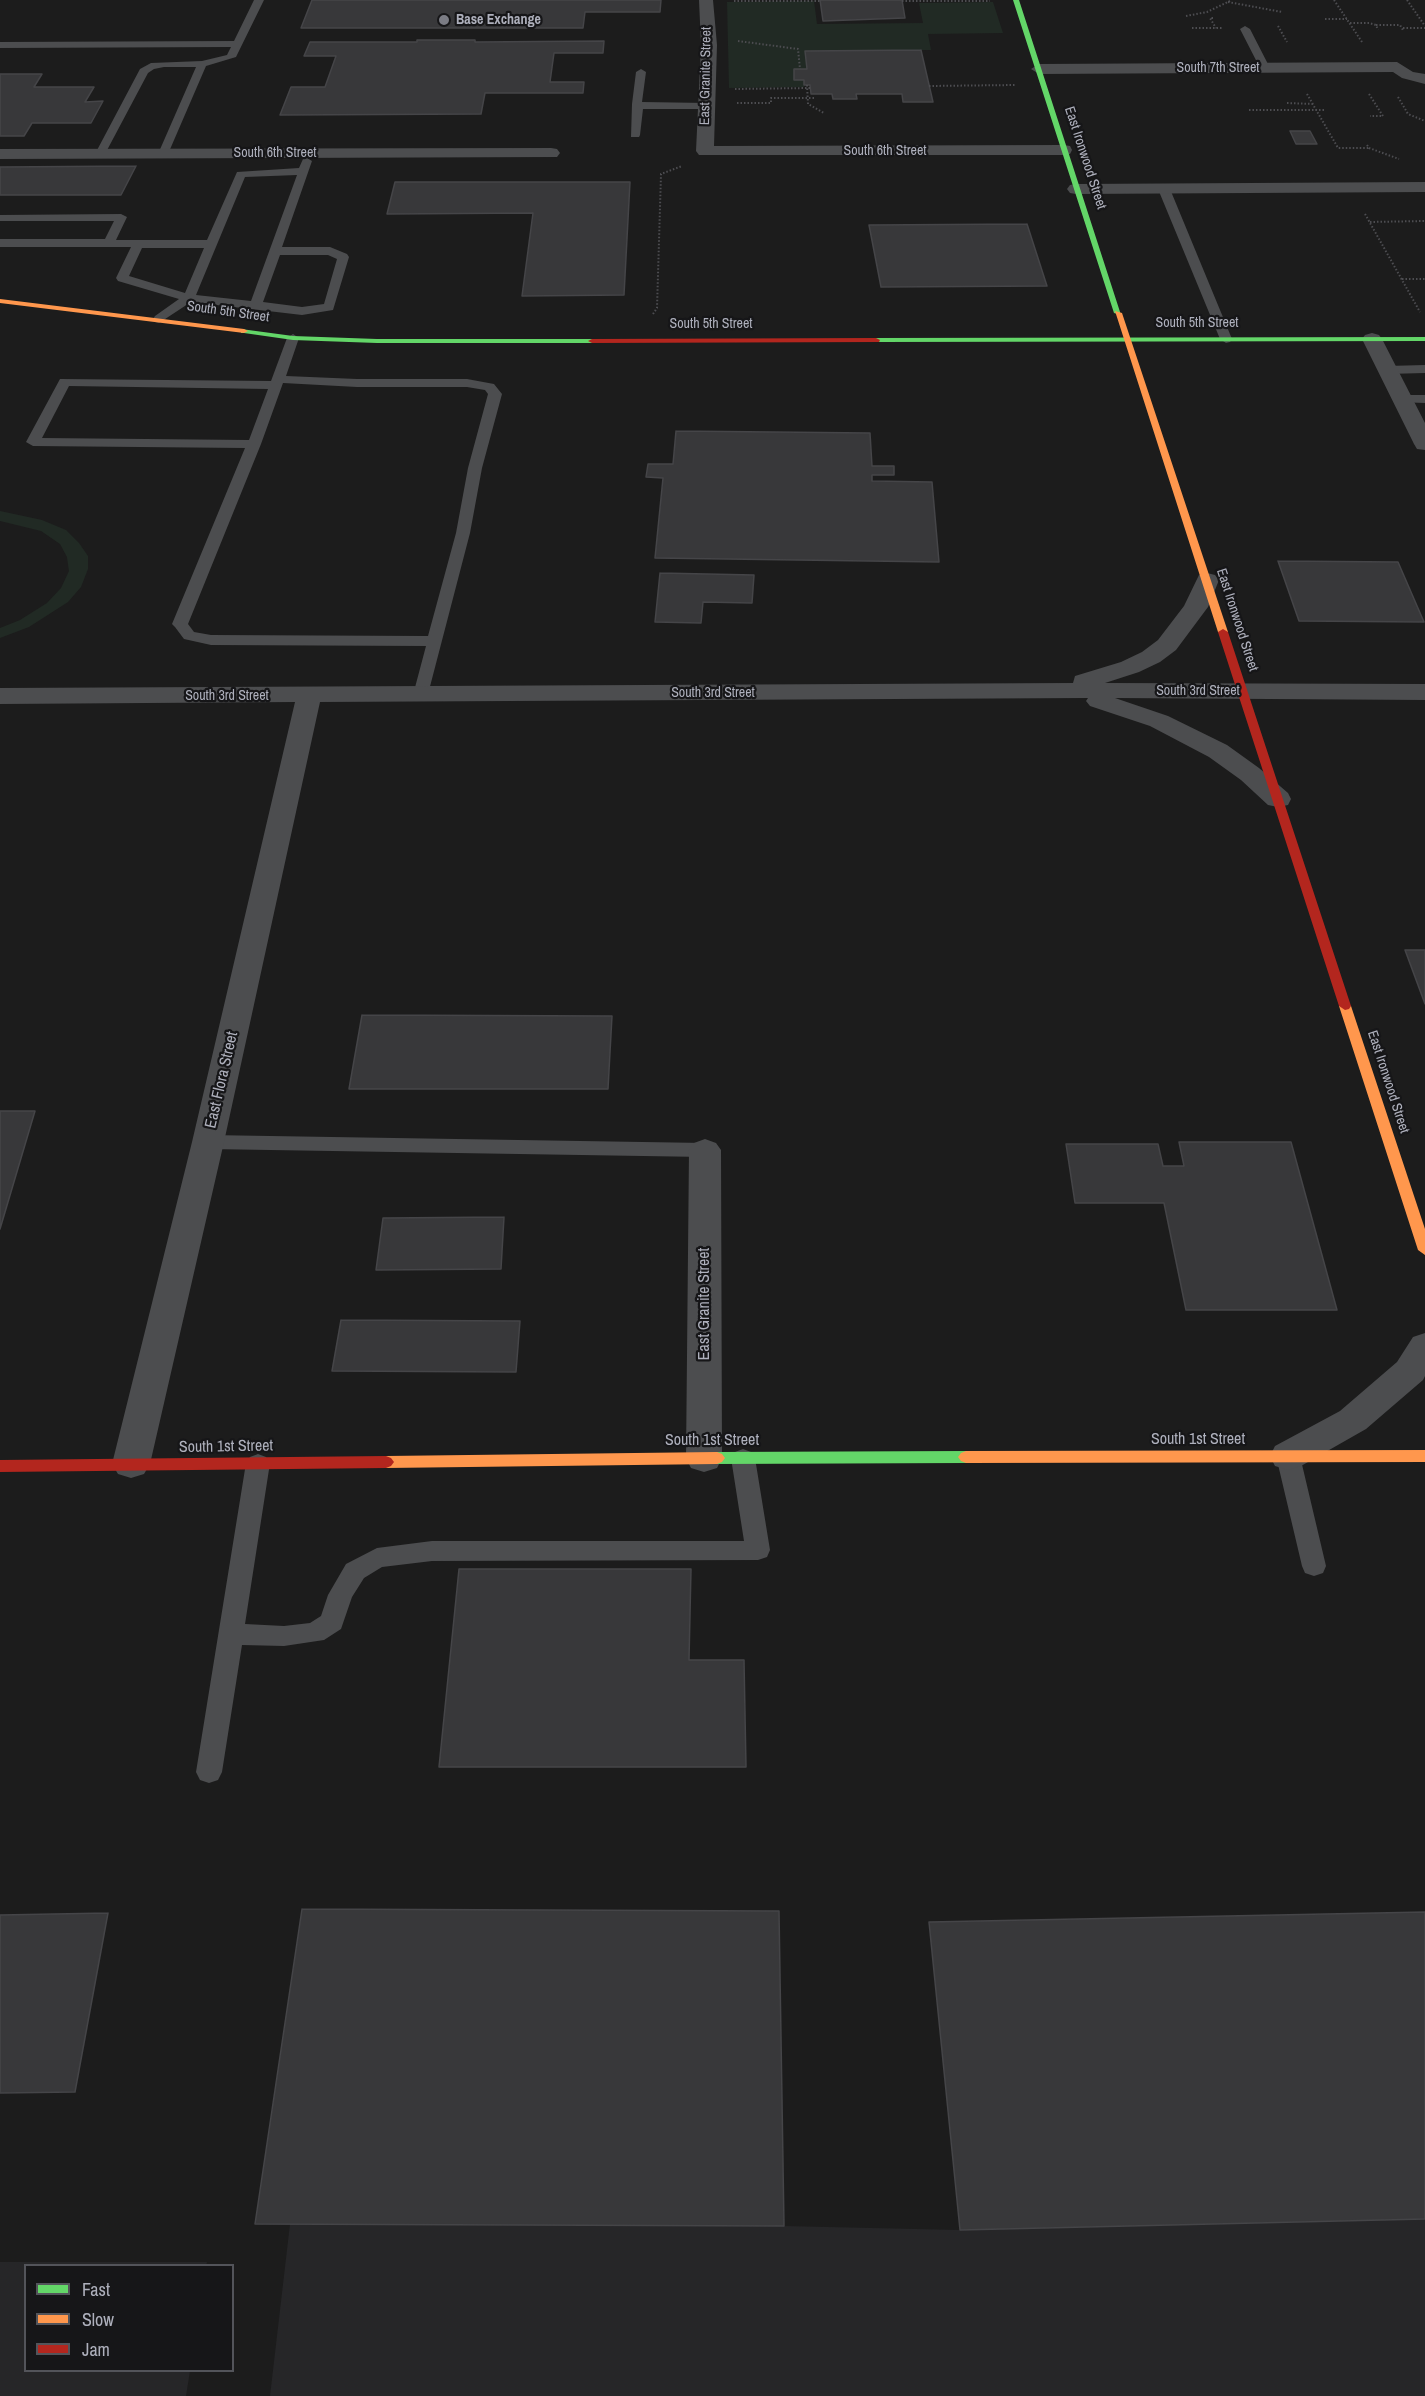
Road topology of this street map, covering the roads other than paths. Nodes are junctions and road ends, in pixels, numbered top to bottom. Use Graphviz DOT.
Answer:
graph roads {
  1 [pos="259,0"];
  2 [pos="1016,0"];
  3 [pos="706,1"];
  4 [pos="1245,29"];
  5 [pos="237,44"];
  6 [pos="0,45"];
  7 [pos="1410,57"];
  8 [pos="202,64"];
  9 [pos="1397,67"];
  10 [pos="1265,68"];
  11 [pos="1039,69"];
  12 [pos="641,72"];
  13 [pos="1425,79"];
  14 [pos="642,106"];
  15 [pos="706,106"];
  16 [pos="635,135"];
  17 [pos="1064,150"];
  18 [pos="705,151"];
  19 [pos="310,153"];
  20 [pos="551,153"];
  21 [pos="0,154"];
  22 [pos="100,154"];
  23 [pos="163,154"];
  24 [pos="304,171"];
  25 [pos="1425,186"];
  26 [pos="1077,189"];
  27 [pos="1164,189"];
  28 [pos="0,218"];
  29 [pos="0,243"];
  30 [pos="109,243"];
  31 [pos="138,244"];
  32 [pos="211,244"];
  33 [pos="275,251"];
  34 [pos="189,298"];
  35 [pos="0,301"];
  36 [pos="256,305"];
  37 [pos="159,319"];
  38 [pos="293,338"];
  39 [pos="1226,339"];
  40 [pos="1372,339"];
  41 [pos="1425,339"];
  42 [pos="1128,340"];
  43 [pos="1387,369"];
  44 [pos="1425,369"];
  45 [pos="275,382"];
  46 [pos="1402,399"];
  47 [pos="1425,399"];
  48 [pos="254,444"];
  49 [pos="1425,444"];
  50 [pos="1207,580"];
  51 [pos="435,641"];
  52 [pos="1041,690"];
  53 [pos="1243,692"];
  54 [pos="1425,692"];
  55 [pos="309,695"];
  56 [pos="421,695"];
  57 [pos="0,696"];
  58 [pos="1278,799"];
  59 [pos="208,1142"];
  60 [pos="705,1150"];
  61 [pos="1425,1250"];
  62 [pos="1425,1346"];
  63 [pos="1288,1456"];
  64 [pos="1425,1456"];
  65 [pos="705,1458"];
  66 [pos="743,1458"];
  67 [pos="258,1463"];
  68 [pos="131,1464"];
  69 [pos="0,1466"];
  70 [pos="1314,1566"];
  71 [pos="231,1634"];
  72 [pos="209,1772"];
  1 -- 5 [label="lane"];
  2 -- 11 [label="street, East Ironwood Street"];
  3 -- 15 [label="street, East Granite Street"];
  4 -- 10 [label="lane"];
  5 -- 6 [label="lane"];
  5 -- 8 [label="lane"];
  7 -- 9 [label="street"];
  8 -- 22 [label="lane"];
  8 -- 23 [label="lane"];
  9 -- 10 [label="street, South 7th Street"];
  9 -- 13 [label="street, South 7th Street"];
  10 -- 11 [label="street, South 7th Street"];
  11 -- 17 [label="street, East Ironwood Street"];
  12 -- 14 [label="lane"];
  14 -- 15 [label="lane"];
  14 -- 16 [label="lane"];
  15 -- 18 [label="street, East Granite Street"];
  17 -- 18 [label="street, South 6th Street"];
  17 -- 26 [label="street, East Ironwood Street"];
  19 -- 20 [label="street, South 6th Street"];
  19 -- 23 [label="street, South 6th Street"];
  19 -- 24 [label="lane"];
  21 -- 22 [label="street, South 6th Street"];
  22 -- 23 [label="street, South 6th Street"];
  24 -- 32 [label="lane"];
  24 -- 33 [label="lane"];
  25 -- 27 [label="street"];
  26 -- 27 [label="street"];
  26 -- 42 [label="street, East Ironwood Street"];
  27 -- 39 [label="lane"];
  28 -- 30 [label="lane"];
  29 -- 30 [label="lane"];
  30 -- 31 [label="lane"];
  31 -- 32 [label="lane"];
  31 -- 34 [label="lane"];
  32 -- 34 [label="lane"];
  33 -- 36 [label="lane"];
  33 -- 36 [label="lane"];
  34 -- 36 [label="lane"];
  34 -- 37 [label="lane"];
  35 -- 37 [label="street, South 5th Street"];
  37 -- 38 [label="street, South 5th Street"];
  38 -- 42 [label="street, South 5th Street"];
  38 -- 45 [label="lane"];
  39 -- 40 [label="street, South 5th Street"];
  39 -- 42 [label="street, South 5th Street"];
  40 -- 41 [label="street, South 5th Street"];
  40 -- 43 [label="street"];
  42 -- 50 [label="street, East Ironwood Street"];
  43 -- 44 [label="lane"];
  43 -- 46 [label="street"];
  45 -- 48 [label="lane"];
  45 -- 48 [label="lane"];
  45 -- 51 [label="lane"];
  46 -- 47 [label="lane"];
  46 -- 49 [label="street"];
  48 -- 51 [label="lane"];
  50 -- 52 [label="street"];
  50 -- 53 [label="street, East Ironwood Street"];
  51 -- 56 [label="lane"];
  52 -- 53 [label="street, South 3rd Street"];
  52 -- 56 [label="street, South 3rd Street"];
  52 -- 58 [label="street"];
  53 -- 54 [label="street, South 3rd Street"];
  53 -- 58 [label="street, East Ironwood Street"];
  55 -- 56 [label="street, South 3rd Street"];
  55 -- 57 [label="street, South 3rd Street"];
  55 -- 59 [label="street, East Flora Street"];
  58 -- 61 [label="street, East Ironwood Street"];
  59 -- 60 [label="lane"];
  59 -- 68 [label="street, East Flora Street"];
  60 -- 65 [label="street, East Granite Street"];
  62 -- 63 [label="street"];
  63 -- 64 [label="street, South 1st Street"];
  63 -- 66 [label="street, South 1st Street"];
  63 -- 70 [label="lane"];
  65 -- 66 [label="street, South 1st Street"];
  65 -- 67 [label="street, South 1st Street"];
  66 -- 71 [label="lane"];
  67 -- 68 [label="street, South 1st Street"];
  67 -- 71 [label="lane"];
  68 -- 69 [label="street, South 1st Street"];
  71 -- 72 [label="lane"];
}
